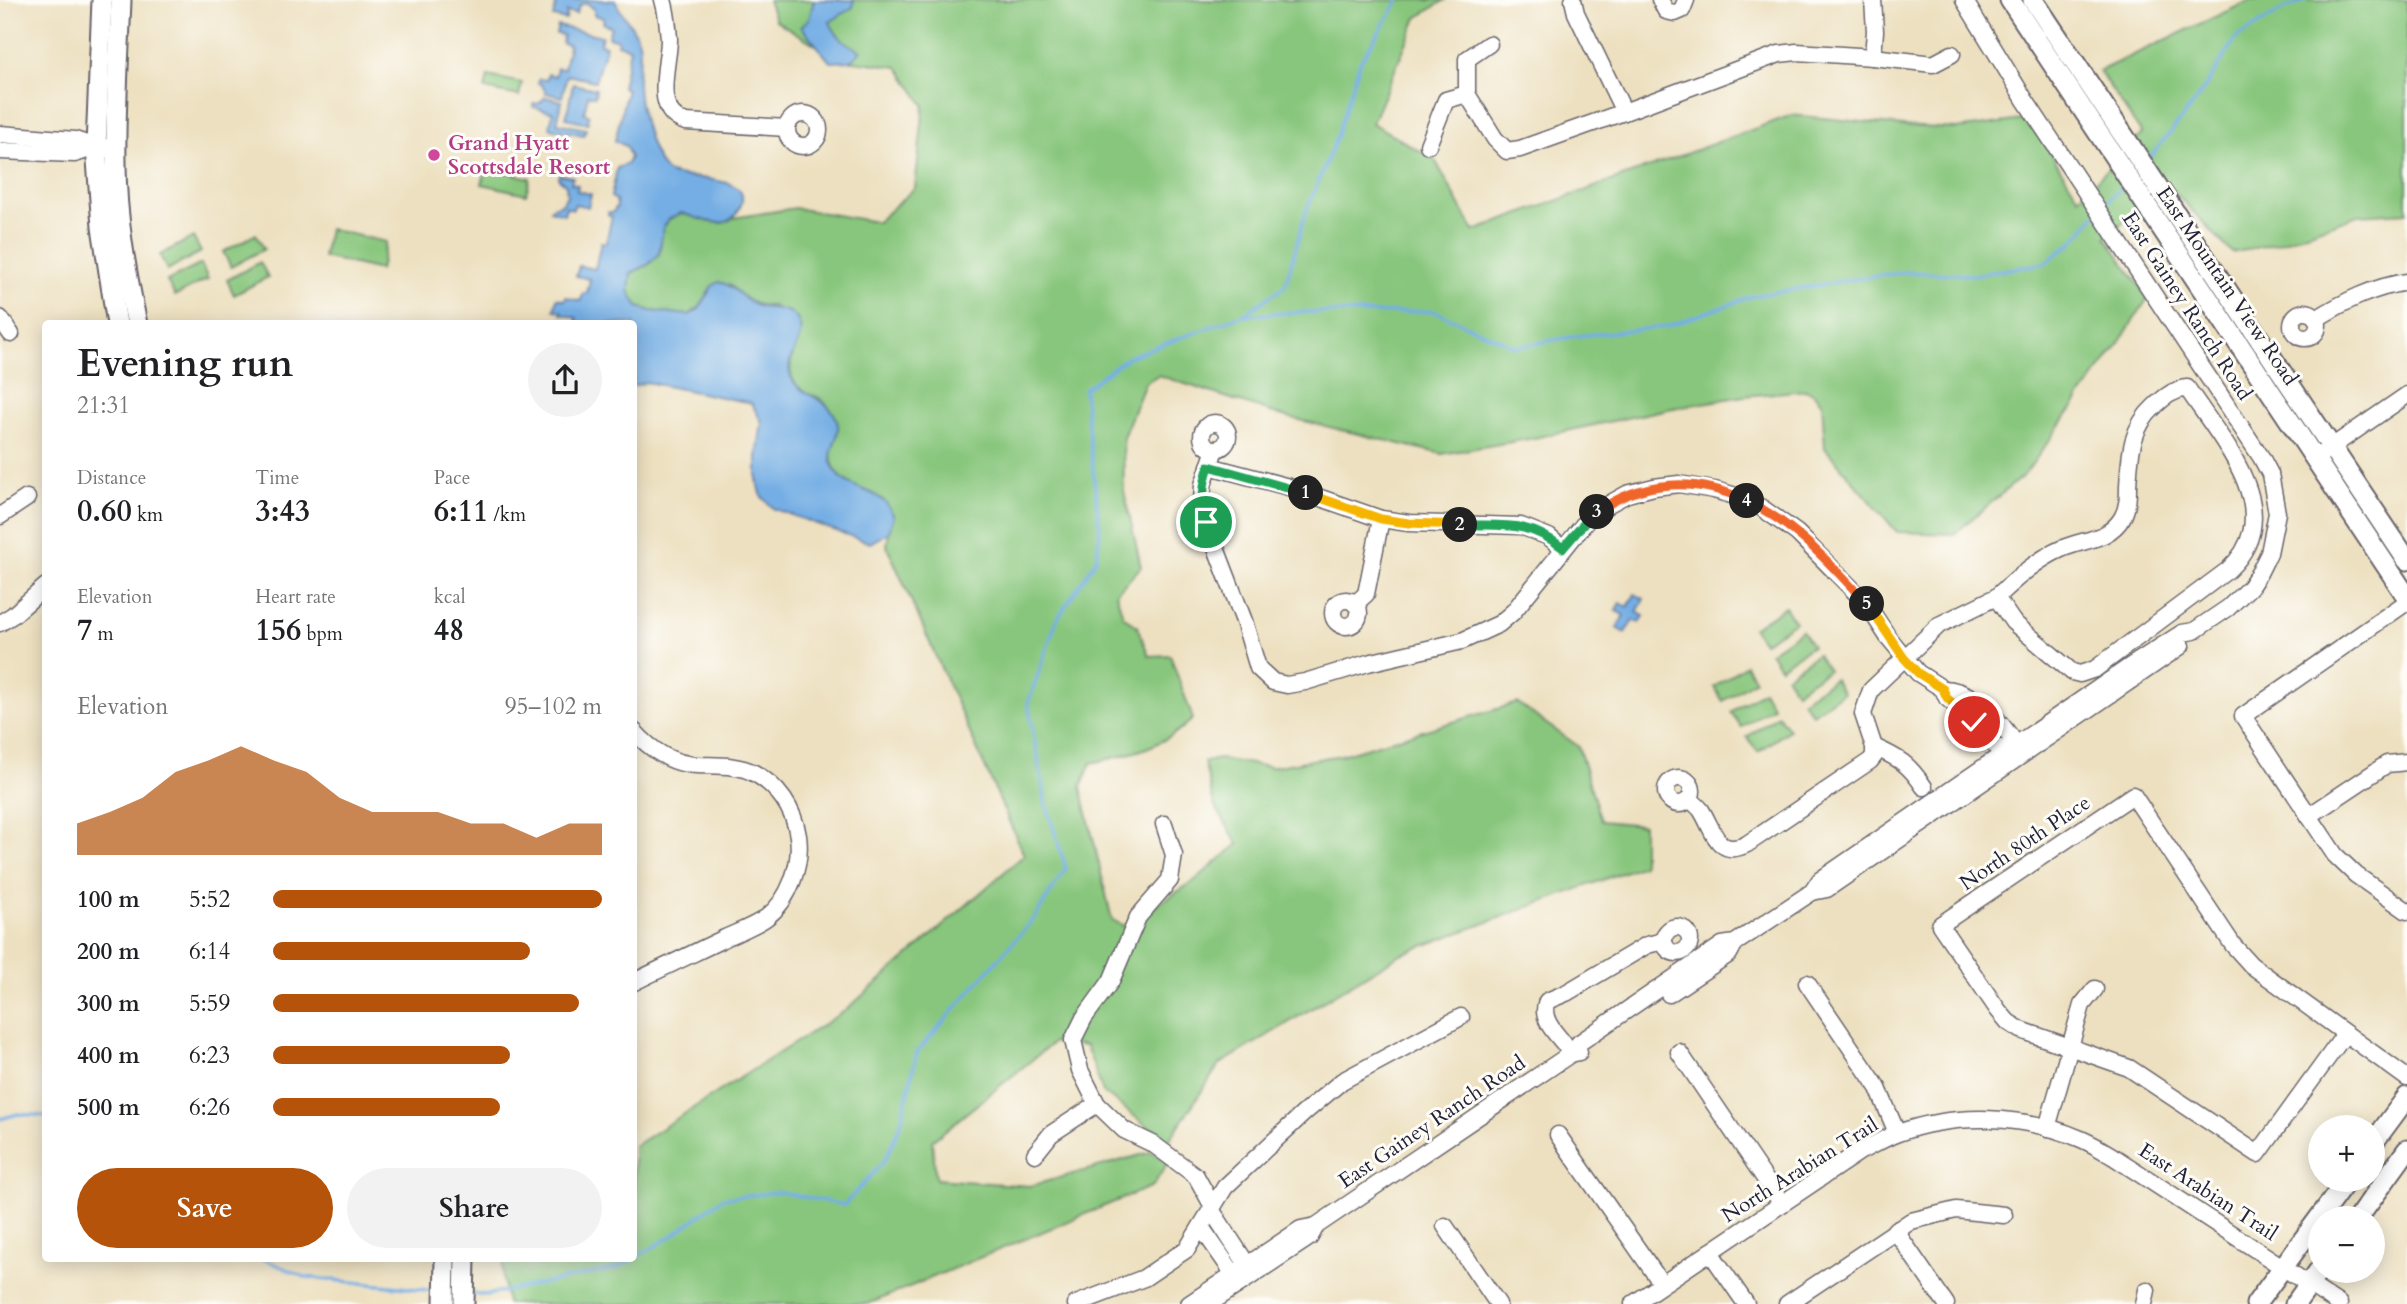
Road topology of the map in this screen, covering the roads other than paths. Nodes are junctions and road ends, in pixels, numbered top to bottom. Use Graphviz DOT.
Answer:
graph roads {
  1 [pos="102,0"];
  2 [pos="121,0"];
  3 [pos="663,0"];
  4 [pos="1573,0"];
  5 [pos="1660,0"];
  6 [pos="1872,0"];
  7 [pos="1964,0"];
  8 [pos="1690,1"];
  9 [pos="2026,3"];
  10 [pos="1489,44"];
  11 [pos="1952,54"];
  12 [pos="1873,57"];
  13 [pos="1467,94"];
  14 [pos="1623,112"];
  15 [pos="787,128"];
  16 [pos="0,134"];
  17 [pos="1428,145"];
  18 [pos="106,147"];
  19 [pos="0,151"];
  20 [pos="2155,202"];
  21 [pos="2407,282"];
  22 [pos="0,318"];
  23 [pos="2316,319"];
  24 [pos="116,320"];
  25 [pos="136,320"];
  26 [pos="11,334"];
  27 [pos="2407,395"];
  28 [pos="2331,447"];
  29 [pos="1215,449"];
  30 [pos="2314,459"];
  31 [pos="1209,466"];
  32 [pos="27,498"];
  33 [pos="0,516"];
  34 [pos="1381,519"];
  35 [pos="1563,548"];
  36 [pos="2407,560"];
  37 [pos="42,589"];
  38 [pos="1996,597"];
  39 [pos="2407,600"];
  40 [pos="1355,604"];
  41 [pos="42,606"];
  42 [pos="7,619"];
  43 [pos="1904,658"];
  44 [pos="637,734"];
  45 [pos="1874,747"];
  46 [pos="2012,754"];
  47 [pos="2405,761"];
  48 [pos="1924,787"];
  49 [pos="1689,799"];
  50 [pos="2309,816"];
  51 [pos="1164,824"];
  52 [pos="2407,911"];
  53 [pos="1664,941"];
  54 [pos="637,981"];
  55 [pos="1807,983"];
  56 [pos="2095,989"];
  57 [pos="1461,1017"];
  58 [pos="2345,1034"];
  59 [pos="2070,1047"];
  60 [pos="1679,1052"];
  61 [pos="1572,1054"];
  62 [pos="2407,1078"];
  63 [pos="2407,1097"];
  64 [pos="1097,1104"];
  65 [pos="2385,1127"];
  66 [pos="2047,1128"];
  67 [pos="1897,1133"];
  68 [pos="1558,1135"];
  69 [pos="2407,1150"];
  70 [pos="1035,1154"];
  71 [pos="2338,1192"];
  72 [pos="1782,1204"];
  73 [pos="2367,1206"];
  74 [pos="1212,1208"];
  75 [pos="2004,1215"];
  76 [pos="1446,1226"];
  77 [pos="1201,1227"];
  78 [pos="1895,1230"];
  79 [pos="1710,1252"];
  80 [pos="451,1262"];
  81 [pos="453,1262"];
  82 [pos="2284,1266"];
  83 [pos="1244,1274"];
  84 [pos="2308,1274"];
  85 [pos="2310,1283"];
  86 [pos="2321,1283"];
  87 [pos="1662,1284"];
  88 [pos="444,1304"];
  89 [pos="464,1304"];
  90 [pos="1076,1304"];
  91 [pos="1189,1304"];
  92 [pos="1209,1304"];
  93 [pos="1498,1304"];
  94 [pos="1633,1304"];
  95 [pos="1746,1304"];
  96 [pos="1787,1304"];
  97 [pos="1946,1304"];
  98 [pos="2256,1304"];
  99 [pos="2295,1304"];
  100 [pos="2339,1304"];
  1 -- 18 [label="main road"];
  2 -- 18 [label="main road"];
  3 -- 15 [label="street"];
  4 -- 14 [label="street"];
  5 -- 8 [label="street"];
  6 -- 12 [label="street"];
  7 -- 46 [label="street, East Gainey Ranch Road"];
  9 -- 20 [label="main road, East Mountain View Road"];
  10 -- 13 [label="street"];
  11 -- 12 [label="street"];
  12 -- 14 [label="street"];
  13 -- 14 [label="street"];
  13 -- 17 [label="street"];
  16 -- 18 [label="street"];
  18 -- 19 [label="street"];
  18 -- 24 [label="main road"];
  18 -- 25 [label="main road"];
  20 -- 28 [label="main road, East Mountain View Road"];
  20 -- 30 [label="main road, East Mountain View Road"];
  21 -- 23 [label="street"];
  22 -- 26 [label="street"];
  27 -- 28 [label="street"];
  28 -- 30 [label="street"];
  28 -- 36 [label="main road, East Mountain View Road"];
  29 -- 31 [label="street"];
  30 -- 39 [label="main road, East Mountain View Road"];
  31 -- 34 [label="street"];
  31 -- 35 [label="street"];
  32 -- 33 [label="street"];
  34 -- 35 [label="street"];
  34 -- 40 [label="street"];
  35 -- 43 [label="street"];
  37 -- 42 [label="street"];
  38 -- 38 [label="street"];
  38 -- 43 [label="street"];
  39 -- 50 [label="street"];
  41 -- 42 [label="street"];
  43 -- 45 [label="street"];
  43 -- 46 [label="street"];
  44 -- 54 [label="street"];
  45 -- 48 [label="street"];
  45 -- 49 [label="street"];
  46 -- 61 [label="street, East Gainey Ranch Road"];
  47 -- 50 [label="street"];
  50 -- 52 [label="street"];
  51 -- 64 [label="street"];
  53 -- 61 [label="street"];
  55 -- 67 [label="street"];
  56 -- 59 [label="street"];
  57 -- 74 [label="street"];
  58 -- 59 [label="street"];
  58 -- 59 [label="street, North 80th Place"];
  58 -- 62 [label="street"];
  59 -- 66 [label="street"];
  60 -- 72 [label="street"];
  61 -- 83 [label="street, East Gainey Ranch Road"];
  63 -- 65 [label="main road"];
  64 -- 70 [label="street"];
  64 -- 74 [label="street"];
  66 -- 67 [label="street, North Arabian Trail"];
  66 -- 82 [label="street, East Arabian Trail"];
  67 -- 72 [label="street, North Arabian Trail"];
  68 -- 87 [label="street"];
  69 -- 73 [label="main road"];
  71 -- 82 [label="main road"];
  72 -- 79 [label="street, North Arabian Trail"];
  74 -- 77 [label="street"];
  74 -- 83 [label="street"];
  75 -- 78 [label="street"];
  76 -- 93 [label="street"];
  77 -- 83 [label="street"];
  77 -- 90 [label="street"];
  78 -- 96 [label="street"];
  78 -- 97 [label="street"];
  79 -- 87 [label="street, North Arabian Trail"];
  79 -- 95 [label="street"];
  80 -- 88 [label="main road"];
  81 -- 89 [label="main road"];
  82 -- 84 [label="street, East Arabian Trail"];
  82 -- 98 [label="main road"];
  83 -- 91 [label="street, East Gainey Ranch Road"];
  83 -- 92 [label="street, East Gainey Ranch Road"];
  85 -- 99 [label="main road"];
  86 -- 100 [label="street, East Arabian Trail"];
  87 -- 94 [label="street, North Arabian Trail"];
}
